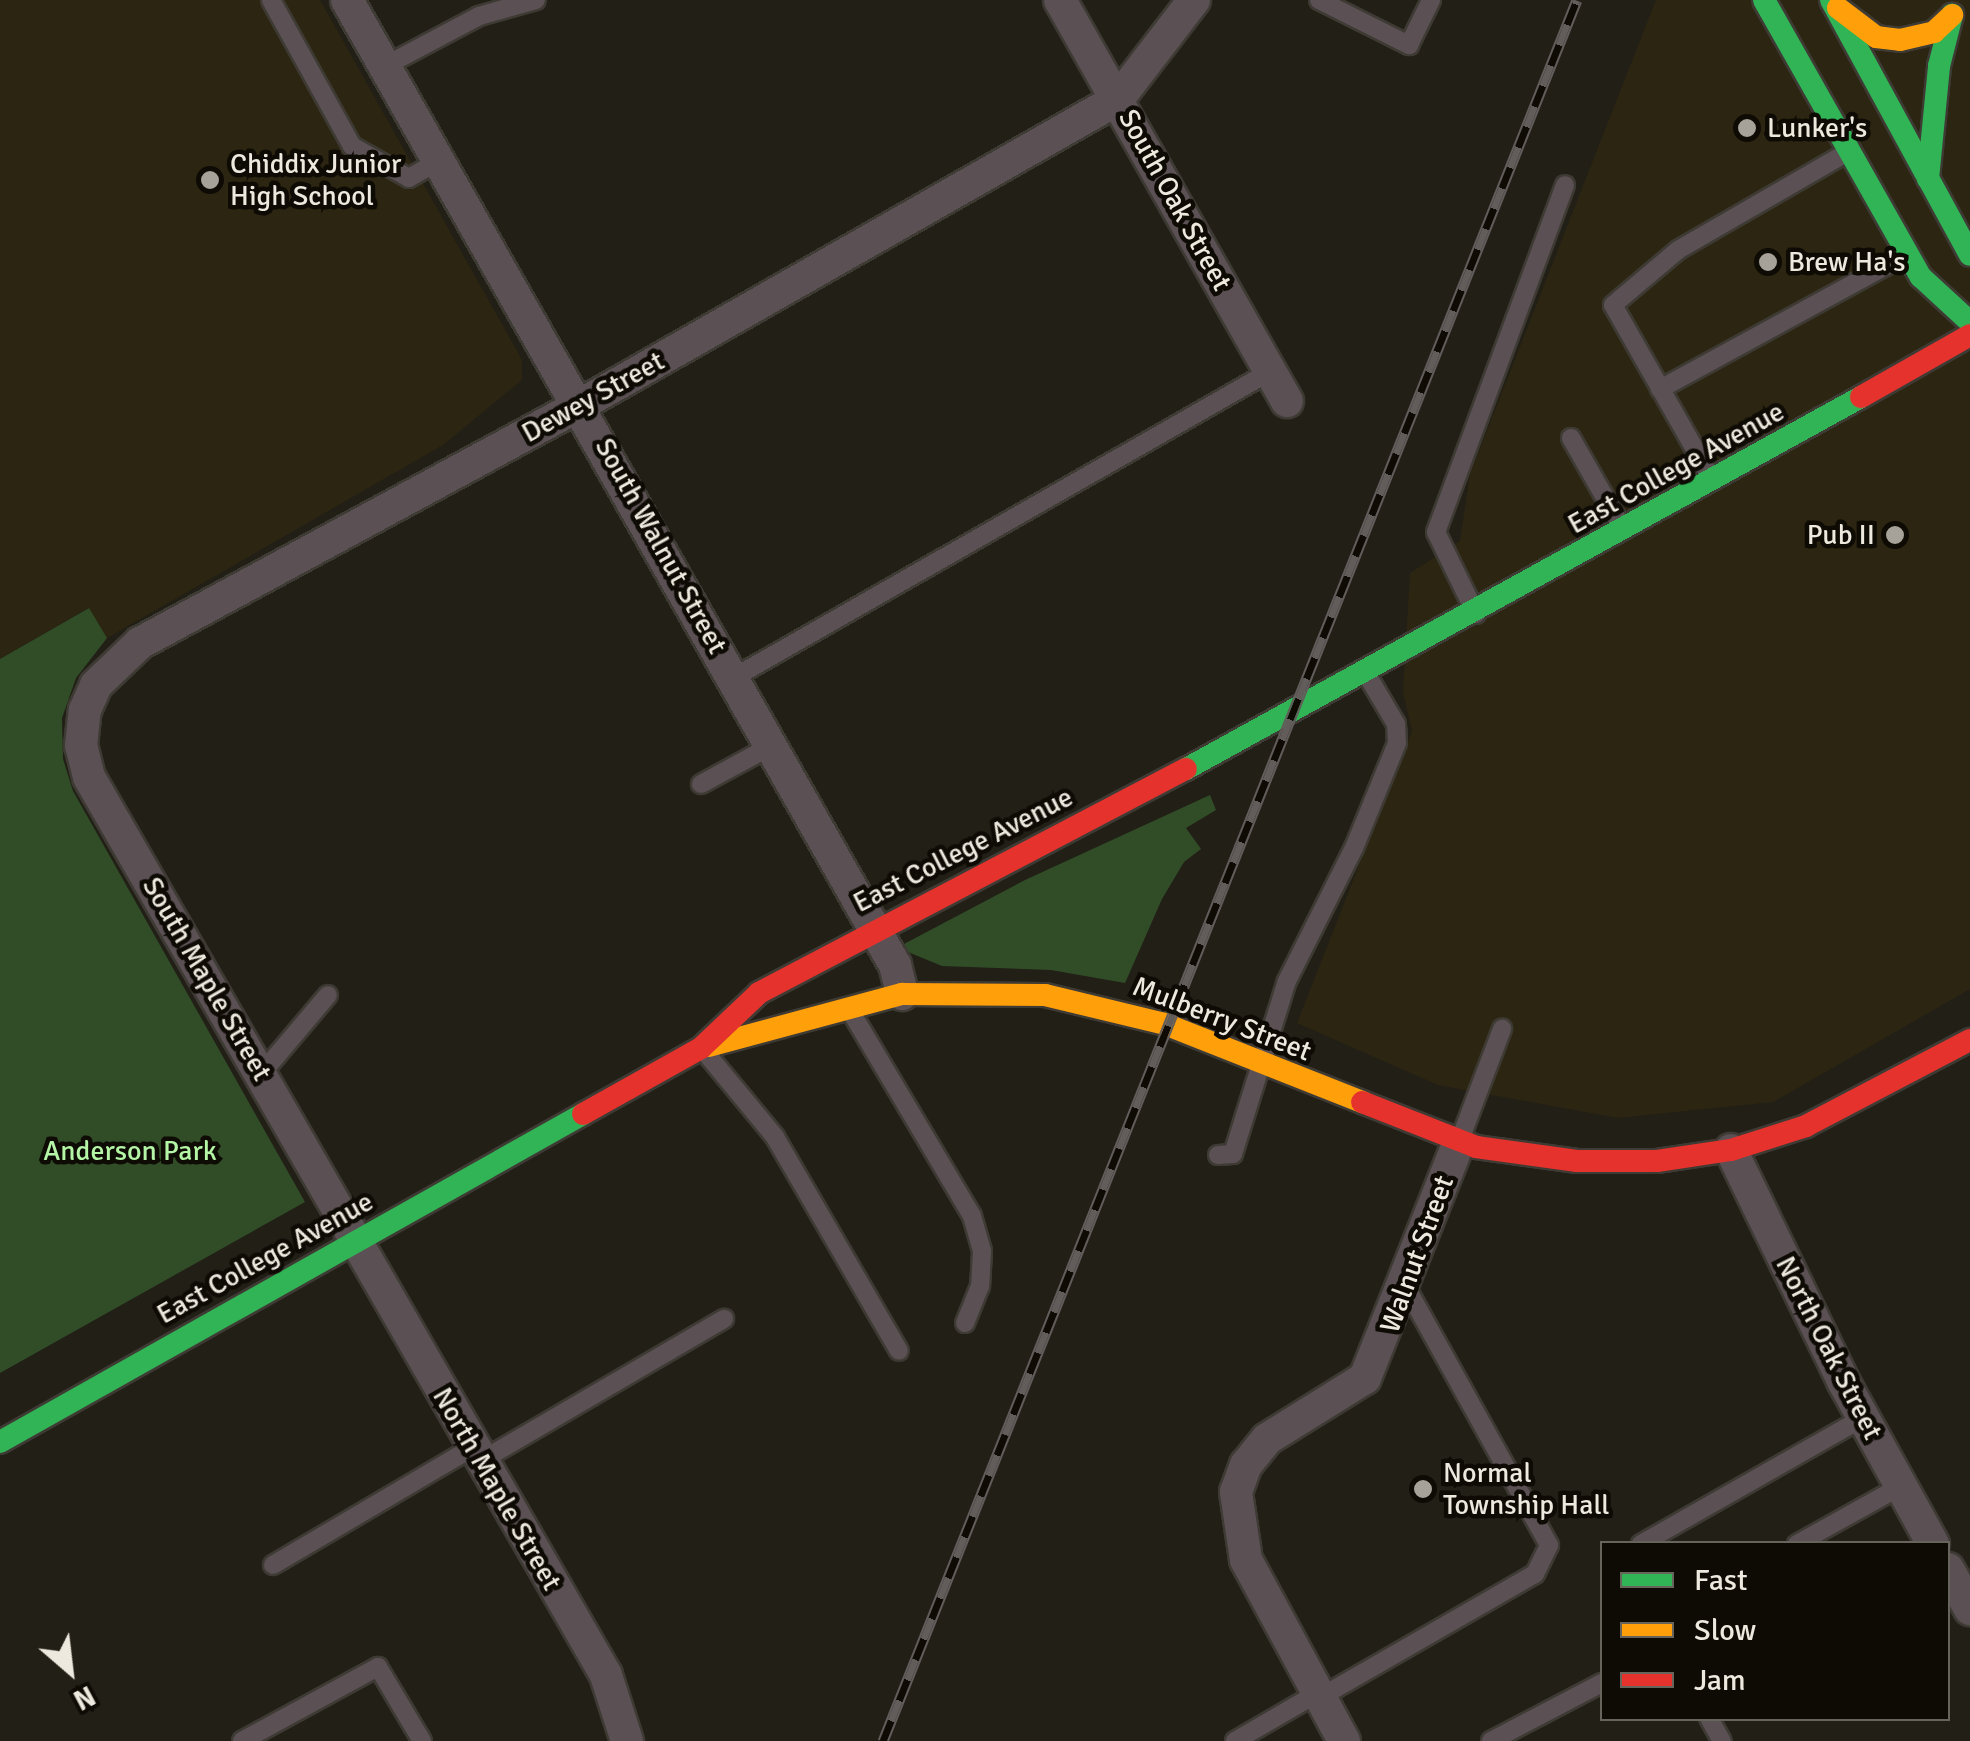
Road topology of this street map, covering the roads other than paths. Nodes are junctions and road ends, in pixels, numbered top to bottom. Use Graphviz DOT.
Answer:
graph roads {
  1 [pos="270,0"];
  2 [pos="348,0"];
  3 [pos="536,0"];
  4 [pos="1060,0"];
  5 [pos="1194,0"];
  6 [pos="1319,0"];
  7 [pos="1430,0"];
  8 [pos="1764,0"];
  9 [pos="1833,3"];
  10 [pos="1956,8"];
  11 [pos="385,66"];
  12 [pos="1118,98"];
  13 [pos="1850,151"];
  14 [pos="440,160"];
  15 [pos="1928,179"];
  16 [pos="1565,185"];
  17 [pos="1908,254"];
  18 [pos="1970,255"];
  19 [pos="1970,322"];
  20 [pos="1970,336"];
  21 [pos="1271,371"];
  22 [pos="1660,389"];
  23 [pos="1288,400"];
  24 [pos="582,404"];
  25 [pos="1571,438"];
  26 [pos="1713,481"];
  27 [pos="1624,531"];
  28 [pos="1476,614"];
  29 [pos="1367,675"];
  30 [pos="733,678"];
  31 [pos="84,710"];
  32 [pos="772,746"];
  33 [pos="701,784"];
  34 [pos="874,928"];
  35 [pos="328,994"];
  36 [pos="902,994"];
  37 [pos="848,1007"];
  38 [pos="1502,1029"];
  39 [pos="1970,1040"];
  40 [pos="701,1048"];
  41 [pos="1261,1064"];
  42 [pos="262,1073"];
  43 [pos="1459,1142"];
  44 [pos="1724,1151"];
  45 [pos="1218,1155"];
  46 [pos="359,1239"];
  47 [pos="1405,1285"];
  48 [pos="724,1319"];
  49 [pos="965,1323"];
  50 [pos="899,1351"];
  51 [pos="1863,1418"];
  52 [pos="0,1442"];
  53 [pos="475,1455"];
  54 [pos="1901,1486"];
  55 [pos="1646,1541"];
  56 [pos="1802,1541"];
  57 [pos="1931,1541"];
  58 [pos="273,1565"];
  59 [pos="1950,1574"];
  60 [pos="1970,1609"];
  61 [pos="1600,1684"];
  62 [pos="1318,1696"];
  63 [pos="242,1741"];
  64 [pos="422,1741"];
  65 [pos="627,1741"];
  66 [pos="1236,1741"];
  67 [pos="1344,1741"];
  68 [pos="1490,1741"];
  1 -- 14 [label="lane"];
  2 -- 11 [label="street, South Walnut Street"];
  3 -- 11 [label="lane"];
  4 -- 12 [label="street, South Oak Street"];
  5 -- 12 [label="street"];
  6 -- 7 [label="lane"];
  8 -- 13 [label="main road"];
  9 -- 10 [label="main road"];
  9 -- 15 [label="main road"];
  10 -- 15 [label="main road"];
  11 -- 14 [label="street, South Walnut Street"];
  12 -- 21 [label="street, South Oak Street"];
  12 -- 24 [label="street, Dewey Street"];
  13 -- 17 [label="main road"];
  13 -- 22 [label="lane"];
  14 -- 24 [label="street, South Walnut Street"];
  15 -- 18 [label="main road"];
  16 -- 28 [label="lane"];
  17 -- 19 [label="main road"];
  17 -- 22 [label="lane"];
  20 -- 26 [label="main road, East College Avenue"];
  21 -- 23 [label="street, South Oak Street"];
  21 -- 30 [label="lane"];
  22 -- 26 [label="lane"];
  24 -- 30 [label="street, South Walnut Street"];
  24 -- 31 [label="street, Dewey Street"];
  25 -- 27 [label="lane"];
  26 -- 27 [label="main road, East College Avenue"];
  27 -- 28 [label="main road, East College Avenue"];
  28 -- 29 [label="main road, East College Avenue"];
  29 -- 34 [label="main road, East College Avenue"];
  29 -- 41 [label="lane"];
  30 -- 32 [label="street, South Walnut Street"];
  31 -- 42 [label="street, South Maple Street"];
  32 -- 33 [label="lane"];
  32 -- 34 [label="street, South Walnut Street"];
  34 -- 36 [label="street, South Walnut Street"];
  34 -- 40 [label="main road, East College Avenue"];
  35 -- 42 [label="lane"];
  36 -- 37 [label="main road, Mulberry Street"];
  36 -- 41 [label="main road, Mulberry Street"];
  37 -- 40 [label="main road, Mulberry Street"];
  37 -- 49 [label="lane"];
  38 -- 43 [label="lane"];
  39 -- 44 [label="main road, Mulberry Street"];
  40 -- 46 [label="main road, East College Avenue"];
  40 -- 50 [label="lane"];
  41 -- 43 [label="main road, Mulberry Street"];
  41 -- 45 [label="lane"];
  42 -- 46 [label="street, South Maple Street"];
  43 -- 44 [label="main road, Mulberry Street"];
  43 -- 47 [label="street, Walnut Street"];
  44 -- 51 [label="street, North Oak Street"];
  46 -- 52 [label="main road, East College Avenue"];
  46 -- 53 [label="street, North Maple Street"];
  47 -- 62 [label="street, Walnut Street"];
  47 -- 62 [label="lane"];
  48 -- 53 [label="lane"];
  51 -- 54 [label="street, North Oak Street"];
  51 -- 55 [label="lane"];
  53 -- 58 [label="lane"];
  53 -- 65 [label="street, North Maple Street"];
  54 -- 56 [label="lane"];
  54 -- 57 [label="street, North Oak Street"];
  59 -- 60 [label="street"];
  61 -- 68 [label="lane"];
  62 -- 66 [label="lane"];
  62 -- 67 [label="street"];
  63 -- 64 [label="lane"];
}
